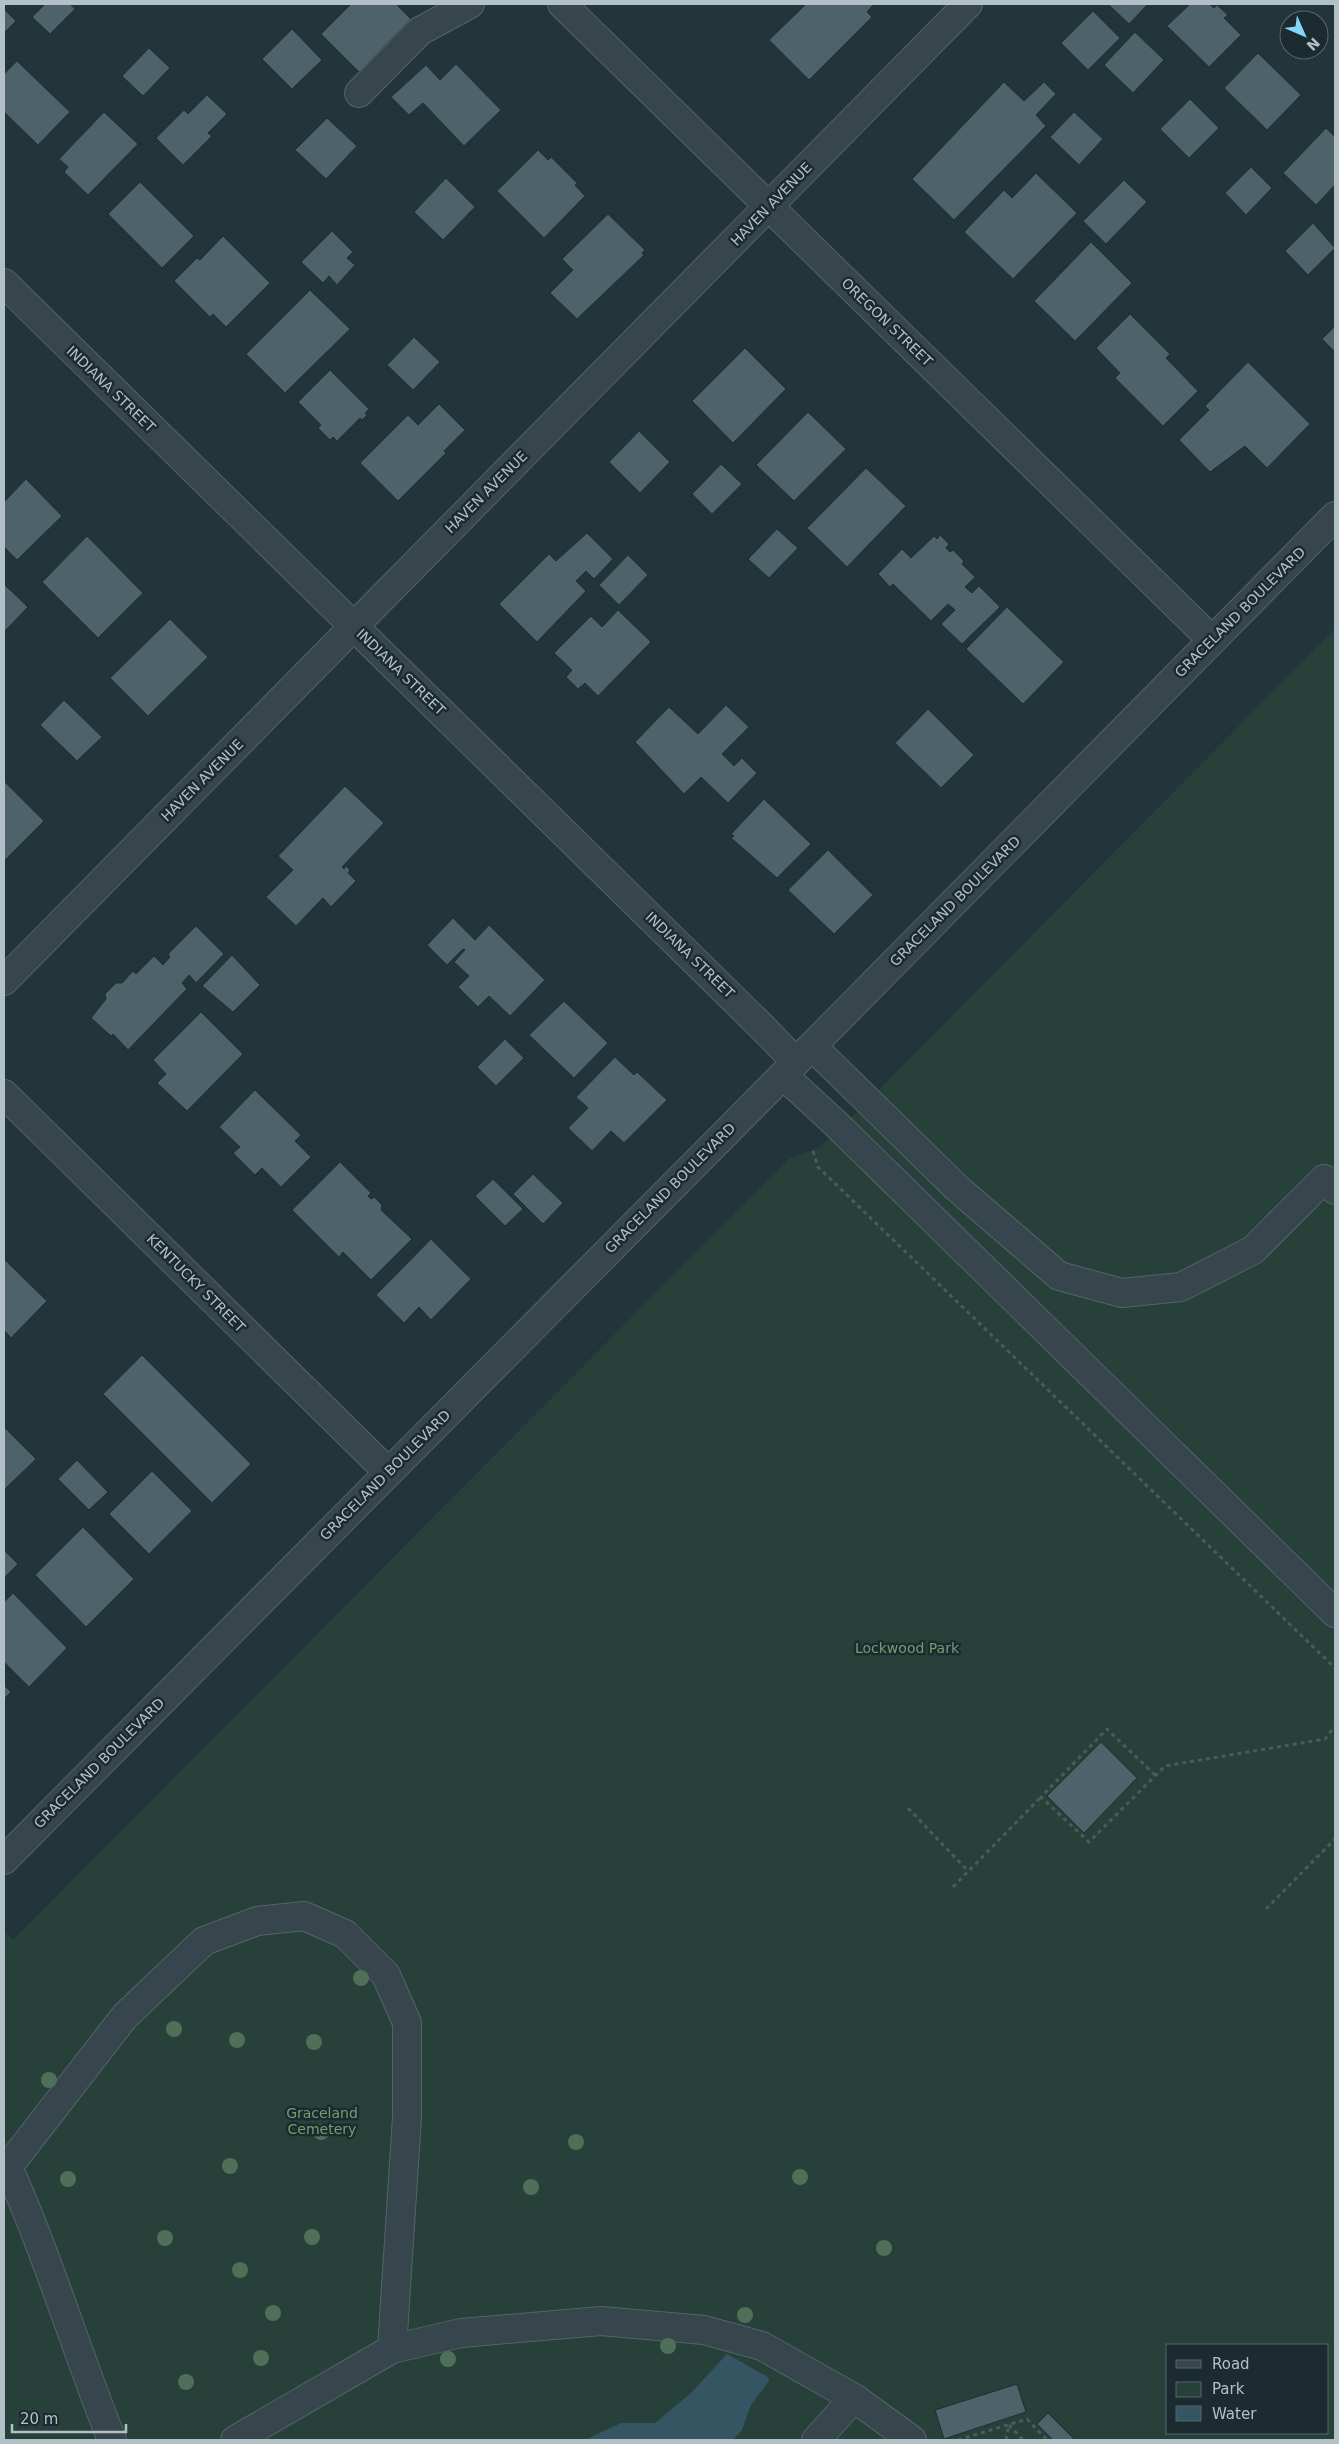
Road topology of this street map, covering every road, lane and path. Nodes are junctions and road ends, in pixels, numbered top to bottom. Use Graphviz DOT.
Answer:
graph roads {
  1 [pos="470,4"];
  2 [pos="562,4"];
  3 [pos="968,4"];
  4 [pos="359,93"];
  5 [pos="769,206"];
  6 [pos="4,283"];
  7 [pos="1335,516"];
  8 [pos="354,626"];
  9 [pos="1212,640"];
  10 [pos="4,980"];
  11 [pos="797,1061"];
  12 [pos="4,1094"];
  13 [pos="811,1145"];
  14 [pos="1331,1179"];
  15 [pos="388,1472"];
  16 [pos="1335,1613"];
  17 [pos="1335,1668"];
  18 [pos="1335,1726"];
  19 [pos="1155,1775"];
  20 [pos="1041,1796"];
  21 [pos="908,1808"];
  22 [pos="1335,1839"];
  23 [pos="4,1860"];
  24 [pos="968,1871"];
  25 [pos="952,1887"];
  26 [pos="1266,1909"];
  27 [pos="6,2170"];
  28 [pos="392,2349"];
  29 [pos="854,2398"];
  30 [pos="1008,2425"];
  31 [pos="975,2435"];
  32 [pos="112,2440"];
  33 [pos="235,2440"];
  34 [pos="816,2440"];
  35 [pos="912,2440"];
  36 [pos="958,2440"];
  37 [pos="980,2440"];
  38 [pos="1006,2440"];
  39 [pos="1023,2440"];
  40 [pos="1047,2440"];
  1 -- 4 [label="street"];
  2 -- 5 [label="street, OREGON STREET"];
  3 -- 5 [label="street, HAVEN AVENUE"];
  5 -- 8 [label="street, HAVEN AVENUE"];
  5 -- 9 [label="street, OREGON STREET"];
  6 -- 8 [label="street, INDIANA STREET"];
  7 -- 9 [label="street, GRACELAND BOULEVARD"];
  8 -- 10 [label="street, HAVEN AVENUE"];
  8 -- 11 [label="street, INDIANA STREET"];
  9 -- 11 [label="street, GRACELAND BOULEVARD"];
  11 -- 14 [label="street"];
  11 -- 15 [label="street, GRACELAND BOULEVARD"];
  11 -- 16 [label="street"];
  12 -- 15 [label="street, KENTUCKY STREET"];
  13 -- 17 [label="path"];
  15 -- 23 [label="street, GRACELAND BOULEVARD"];
  18 -- 19 [label="path"];
  19 -- 20 [label="path"];
  19 -- 20 [label="path"];
  20 -- 24 [label="path"];
  21 -- 24 [label="path"];
  22 -- 26 [label="path"];
  24 -- 25 [label="path"];
  27 -- 28 [label="street"];
  27 -- 32 [label="street"];
  28 -- 29 [label="street"];
  28 -- 33 [label="street"];
  29 -- 34 [label="street"];
  29 -- 35 [label="street"];
  30 -- 31 [label="path"];
  30 -- 38 [label="path"];
  30 -- 39 [label="path"];
  30 -- 40 [label="path"];
  31 -- 36 [label="path"];
  31 -- 37 [label="path"];
}
